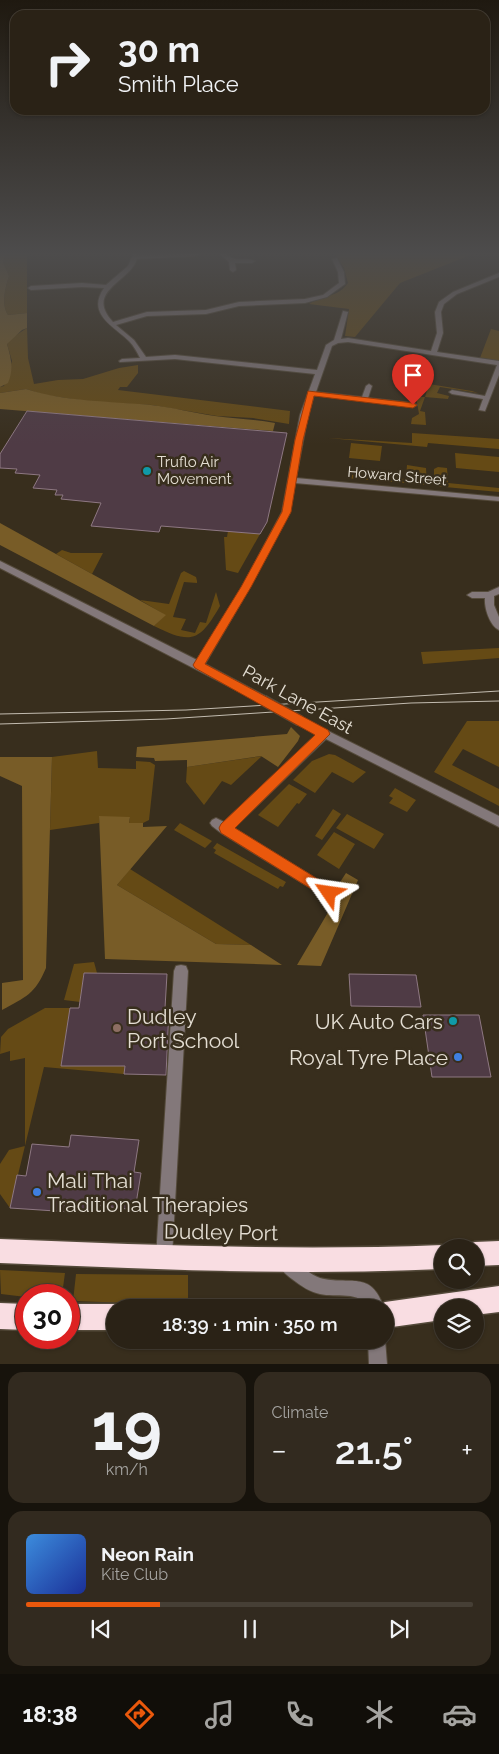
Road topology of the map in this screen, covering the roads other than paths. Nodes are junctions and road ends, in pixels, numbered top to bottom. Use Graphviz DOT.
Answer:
graph roads {
  1 [pos="105,318"];
  2 [pos="134,318"];
  3 [pos="343,318"];
  4 [pos="438,318"];
  5 [pos="111,324"];
  6 [pos="337,341"];
  7 [pos="433,353"];
  8 [pos="144,358"];
  9 [pos="122,362"];
  10 [pos="499,365"];
  11 [pos="318,372"];
  12 [pos="370,386"];
  13 [pos="452,392"];
  14 [pos="311,393"];
  15 [pos="487,398"];
  16 [pos="364,400"];
  17 [pos="413,405"];
  18 [pos="483,410"];
  19 [pos="292,480"];
  20 [pos="499,499"];
  21 [pos="0,564"];
  22 [pos="495,593"];
  23 [pos="472,595"];
  24 [pos="499,628"];
  25 [pos="199,665"];
  26 [pos="324,734"];
  27 [pos="499,822"];
  28 [pos="329,893"];
  29 [pos="181,971"];
  30 [pos="0,1251"];
  31 [pos="499,1253"];
  32 [pos="484,1254"];
  33 [pos="434,1257"];
  34 [pos="164,1258"];
  35 [pos="277,1259"];
  36 [pos="374,1299"];
  37 [pos="499,1299"];
  38 [pos="394,1313"];
  39 [pos="0,1316"];
  40 [pos="15,1317"];
  41 [pos="80,1317"];
  42 [pos="106,1317"];
  43 [pos="378,1349"];
  44 [pos="378,1364"];
  1 -- 5 [label="street"];
  2 -- 5 [label="street"];
  3 -- 6 [label="street"];
  4 -- 7 [label="street"];
  5 -- 8 [label="street"];
  6 -- 7 [label="street"];
  6 -- 11 [label="street"];
  7 -- 10 [label="street"];
  8 -- 9 [label="street"];
  8 -- 11 [label="street"];
  10 -- 15 [label="street"];
  11 -- 14 [label="street"];
  12 -- 16 [label="street"];
  13 -- 15 [label="street"];
  14 -- 16 [label="street"];
  14 -- 19 [label="street"];
  15 -- 18 [label="street"];
  16 -- 17 [label="street"];
  19 -- 20 [label="street, Howard Street"];
  19 -- 25 [label="street"];
  21 -- 25 [label="street, Park Lane East"];
  22 -- 23 [label="street"];
  22 -- 24 [label="street"];
  25 -- 26 [label="street, Park Lane East, bridge"];
  26 -- 27 [label="street, Park Lane East"];
  26 -- 28 [label="street"];
  29 -- 34 [label="street"];
  30 -- 34 [label="highway, Dudley Port"];
  31 -- 32 [label="highway"];
  33 -- 35 [label="highway, Dudley Port"];
  34 -- 35 [label="highway, Dudley Port"];
  35 -- 36 [label="street"];
  37 -- 38 [label="highway"];
  39 -- 40 [label="highway"];
  41 -- 42 [label="highway"];
  43 -- 44 [label="street"];
}
